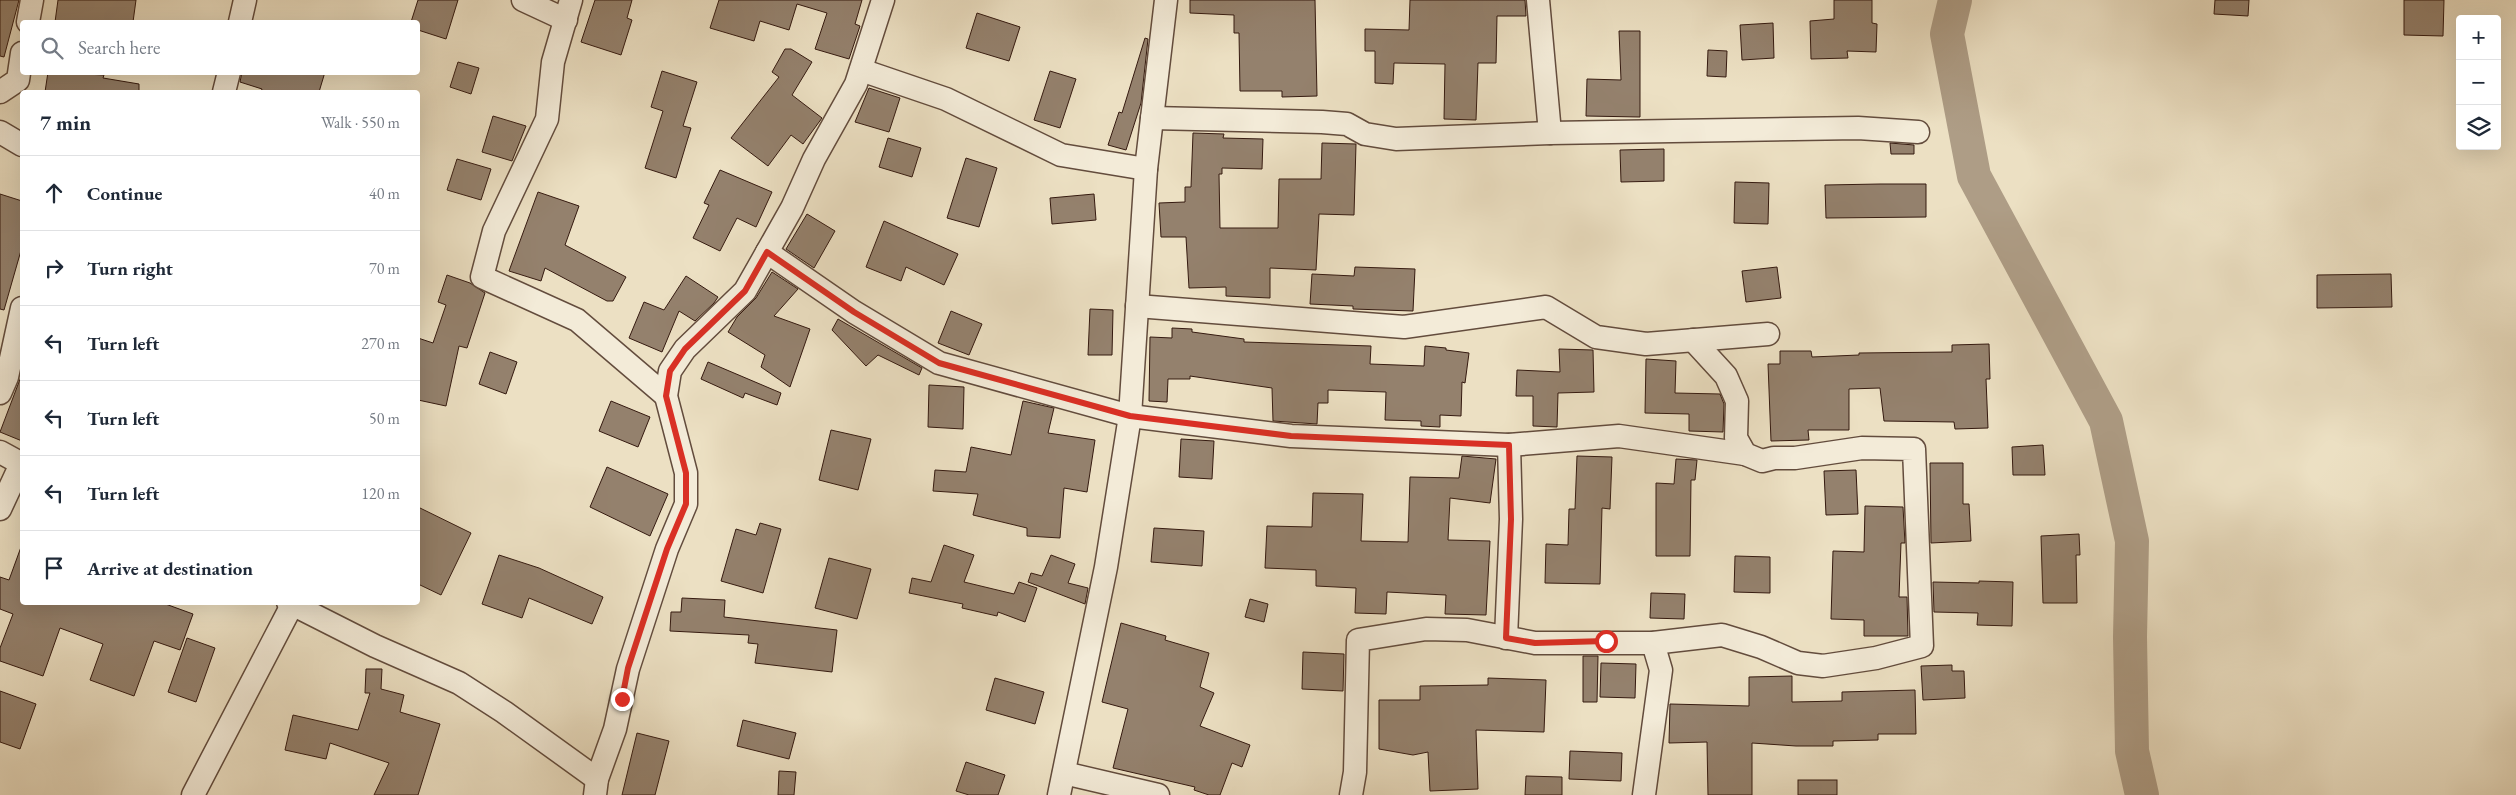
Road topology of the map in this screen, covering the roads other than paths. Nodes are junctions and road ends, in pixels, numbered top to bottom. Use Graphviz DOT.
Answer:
graph roads {
  1 [pos="32,0"];
  2 [pos="246,0"];
  3 [pos="523,0"];
  4 [pos="883,0"];
  5 [pos="1166,0"];
  6 [pos="1538,0"];
  7 [pos="569,10"];
  8 [pos="28,20"];
  9 [pos="241,20"];
  10 [pos="20,66"];
  11 [pos="861,70"];
  12 [pos="228,75"];
  13 [pos="224,90"];
  14 [pos="0,92"];
  15 [pos="1152,118"];
  16 [pos="0,132"];
  17 [pos="1918,132"];
  18 [pos="1550,133"];
  19 [pos="20,144"];
  20 [pos="1146,169"];
  21 [pos="767,252"];
  22 [pos="1137,306"];
  23 [pos="20,317"];
  24 [pos="1768,334"];
  25 [pos="1694,340"];
  26 [pos="0,392"];
  27 [pos="666,396"];
  28 [pos="1130,416"];
  29 [pos="1509,445"];
  30 [pos="0,452"];
  31 [pos="1744,454"];
  32 [pos="20,463"];
  33 [pos="20,468"];
  34 [pos="0,509"];
  35 [pos="289,605"];
  36 [pos="292,605"];
  37 [pos="1506,638"];
  38 [pos="1653,643"];
  39 [pos="1064,773"];
  40 [pos="596,787"];
  41 [pos="193,795"];
  42 [pos="1059,795"];
  43 [pos="1158,795"];
  44 [pos="1351,795"];
  45 [pos="1644,795"];
  1 -- 8 [label="street"];
  2 -- 9 [label="street"];
  3 -- 7 [label="street"];
  4 -- 11 [label="street"];
  5 -- 15 [label="street"];
  6 -- 18 [label="street"];
  7 -- 27 [label="street"];
  10 -- 14 [label="street"];
  11 -- 20 [label="street"];
  11 -- 21 [label="street"];
  12 -- 13 [label="street"];
  15 -- 18 [label="street"];
  15 -- 20 [label="street"];
  16 -- 19 [label="street"];
  17 -- 18 [label="street"];
  20 -- 22 [label="street"];
  21 -- 27 [label="street"];
  21 -- 28 [label="street"];
  22 -- 25 [label="street"];
  22 -- 28 [label="street"];
  23 -- 26 [label="street"];
  24 -- 25 [label="street"];
  25 -- 31 [label="street"];
  27 -- 40 [label="street"];
  28 -- 29 [label="street"];
  28 -- 39 [label="street"];
  29 -- 31 [label="street"];
  29 -- 37 [label="street"];
  30 -- 32 [label="street"];
  31 -- 38 [label="street"];
  33 -- 34 [label="street"];
  35 -- 41 [label="street"];
  36 -- 40 [label="street"];
  37 -- 38 [label="street"];
  37 -- 44 [label="street"];
  38 -- 45 [label="street"];
  39 -- 42 [label="street"];
  39 -- 43 [label="street"];
}
